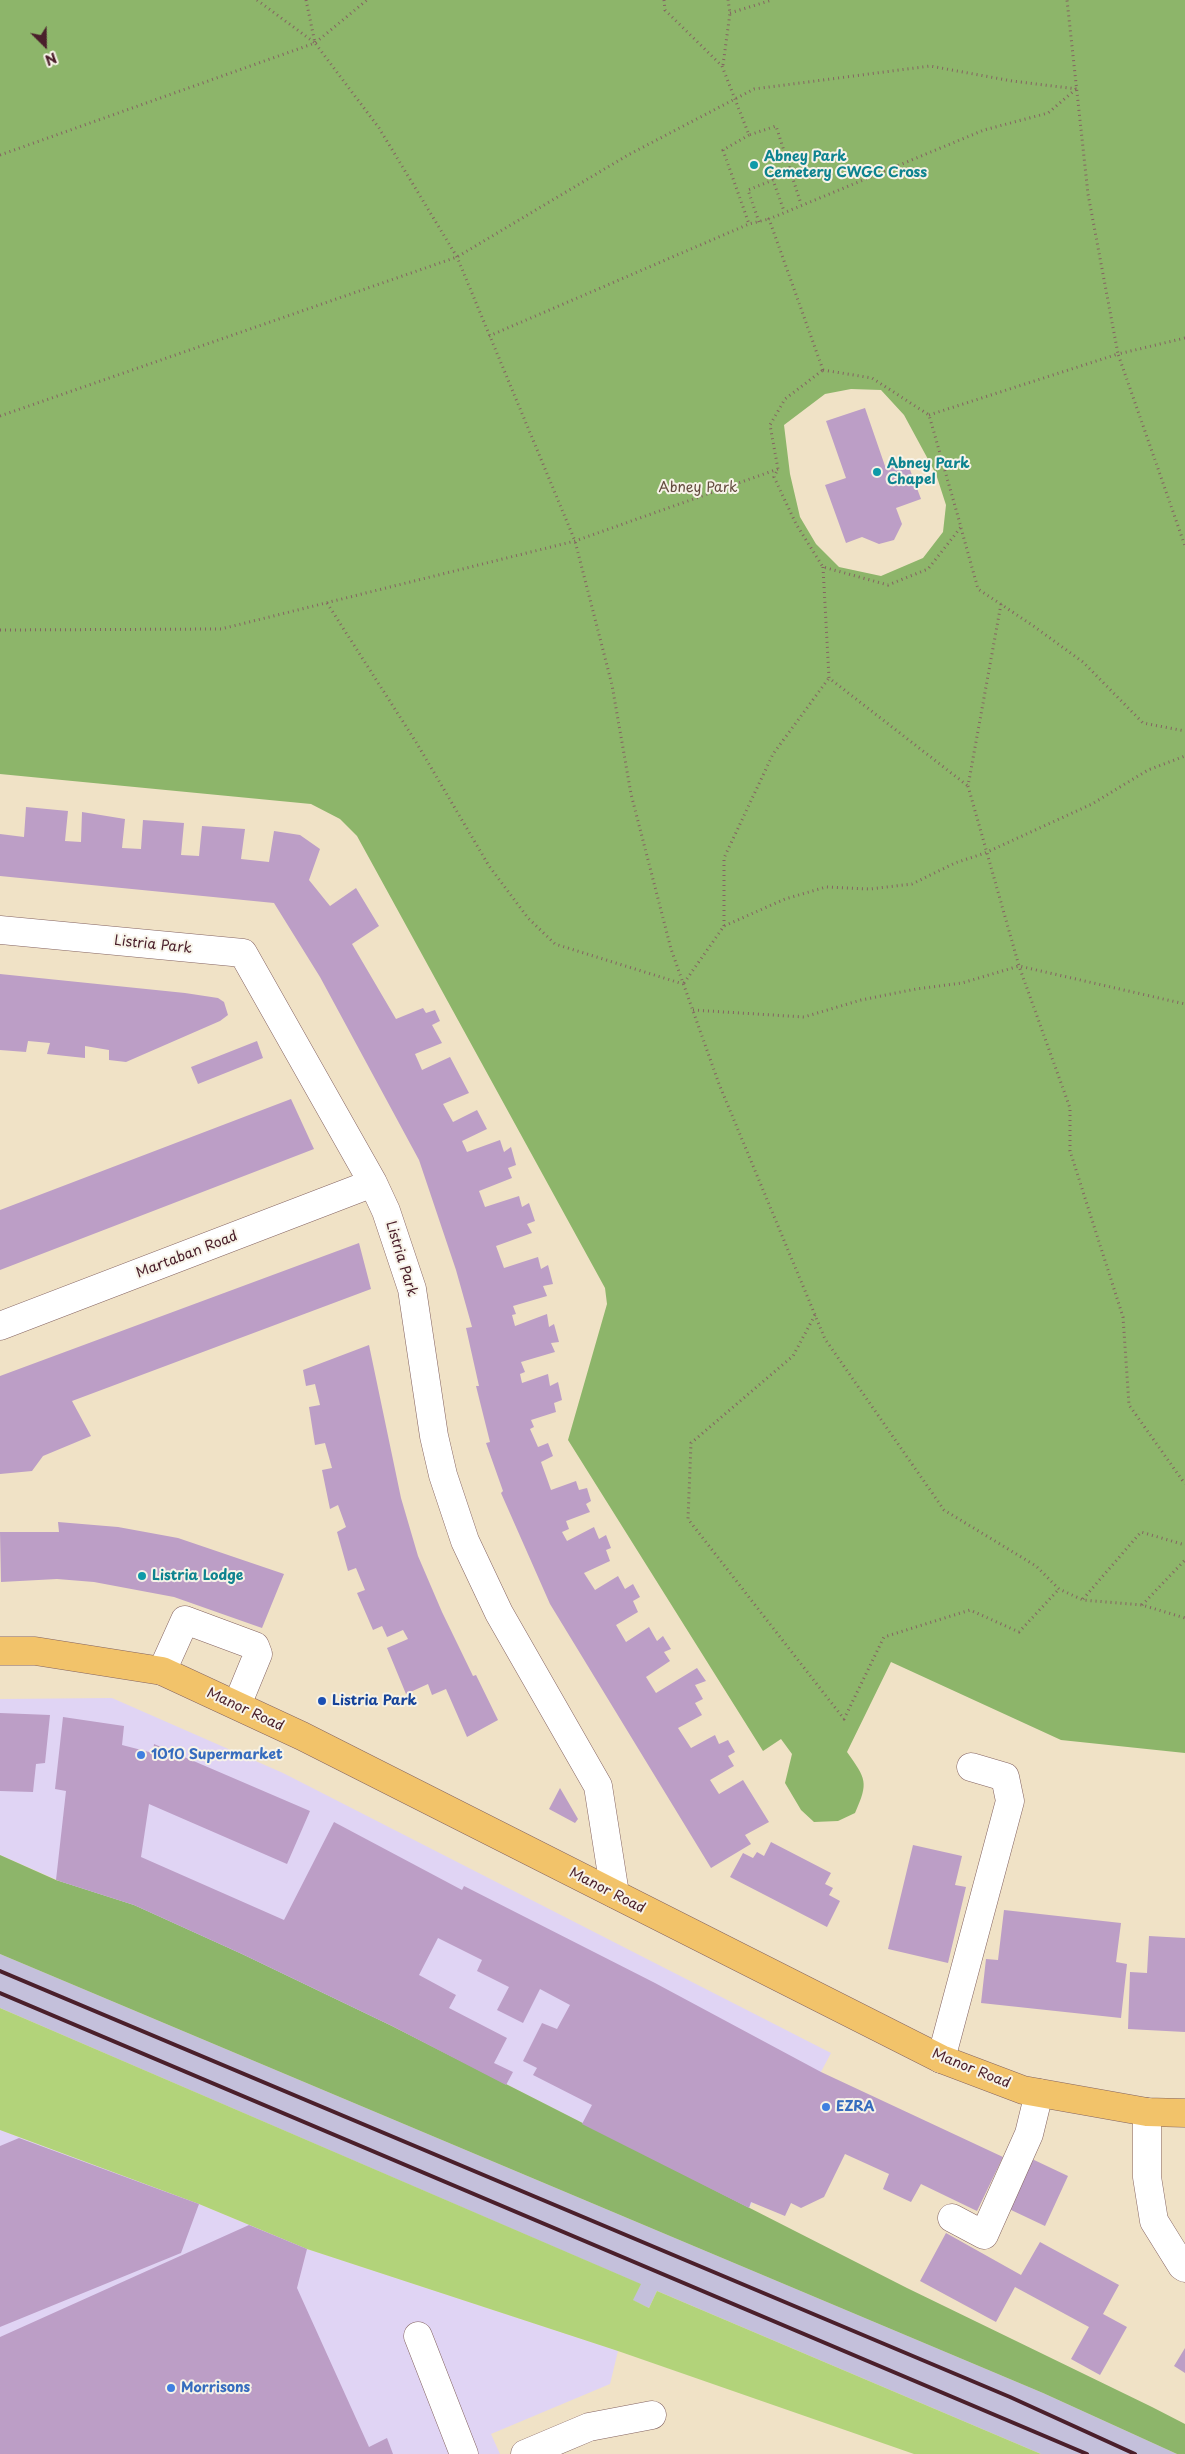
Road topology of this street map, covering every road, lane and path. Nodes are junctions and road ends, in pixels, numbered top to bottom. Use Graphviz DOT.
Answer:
graph roads {
  1 [pos="258,0"];
  2 [pos="306,0"];
  3 [pos="367,0"];
  4 [pos="664,0"];
  5 [pos="728,0"];
  6 [pos="772,0"];
  7 [pos="1067,0"];
  8 [pos="730,13"];
  9 [pos="315,43"];
  10 [pos="722,66"];
  11 [pos="1077,89"];
  12 [pos="735,98"];
  13 [pos="749,135"];
  14 [pos="0,155"];
  15 [pos="801,204"];
  16 [pos="784,211"];
  17 [pos="769,219"];
  18 [pos="758,222"];
  19 [pos="749,224"];
  20 [pos="457,257"];
  21 [pos="489,336"];
  22 [pos="1185,338"];
  23 [pos="1118,354"];
  24 [pos="823,370"];
  25 [pos="929,415"];
  26 [pos="0,416"];
  27 [pos="778,470"];
  28 [pos="961,527"];
  29 [pos="575,541"];
  30 [pos="1185,546"];
  31 [pos="823,568"];
  32 [pos="327,603"];
  33 [pos="1001,604"];
  34 [pos="0,630"];
  35 [pos="829,678"];
  36 [pos="1185,731"];
  37 [pos="1185,756"];
  38 [pos="968,786"];
  39 [pos="985,853"];
  40 [pos="724,926"];
  41 [pos="0,930"];
  42 [pos="1019,966"];
  43 [pos="684,984"];
  44 [pos="1185,1004"];
  45 [pos="693,1010"];
  46 [pos="374,1183"];
  47 [pos="815,1315"];
  48 [pos="0,1326"];
  49 [pos="1185,1484"];
  50 [pos="1185,1544"];
  51 [pos="1185,1560"];
  52 [pos="1059,1589"];
  53 [pos="1083,1600"];
  54 [pos="1142,1605"];
  55 [pos="1185,1618"];
  56 [pos="0,1650"];
  57 [pos="162,1671"];
  58 [pos="236,1705"];
  59 [pos="971,1768"];
  60 [pos="615,1894"];
  61 [pos="942,2059"];
  62 [pos="1039,2093"];
  63 [pos="1148,2112"];
  64 [pos="1185,2113"];
  65 [pos="952,2218"];
  66 [pos="1185,2268"];
  67 [pos="418,2336"];
  68 [pos="652,2415"];
  69 [pos="464,2454"];
  70 [pos="525,2454"];
  1 -- 9 [label="path"];
  2 -- 9 [label="path"];
  3 -- 9 [label="path"];
  4 -- 10 [label="path"];
  5 -- 8 [label="path"];
  6 -- 8 [label="path"];
  7 -- 11 [label="path"];
  8 -- 10 [label="path"];
  9 -- 14 [label="path"];
  9 -- 20 [label="path"];
  10 -- 12 [label="path"];
  11 -- 12 [label="path"];
  11 -- 15 [label="path"];
  11 -- 23 [label="path"];
  12 -- 13 [label="path"];
  12 -- 20 [label="path"];
  13 -- 15 [label="path"];
  13 -- 19 [label="path"];
  15 -- 16 [label="path"];
  16 -- 17 [label="path"];
  16 -- 18 [label="path"];
  17 -- 18 [label="path"];
  17 -- 24 [label="path"];
  18 -- 19 [label="path"];
  19 -- 21 [label="path"];
  20 -- 21 [label="path"];
  20 -- 26 [label="path"];
  21 -- 29 [label="path"];
  22 -- 23 [label="path"];
  23 -- 25 [label="path"];
  23 -- 30 [label="path"];
  24 -- 25 [label="path"];
  24 -- 27 [label="path"];
  25 -- 28 [label="path"];
  27 -- 29 [label="path"];
  27 -- 31 [label="path"];
  28 -- 31 [label="path"];
  28 -- 33 [label="path"];
  29 -- 32 [label="path"];
  29 -- 43 [label="path"];
  31 -- 35 [label="path"];
  32 -- 34 [label="path"];
  32 -- 43 [label="path"];
  33 -- 36 [label="path"];
  33 -- 38 [label="path"];
  35 -- 38 [label="path"];
  35 -- 40 [label="path"];
  37 -- 39 [label="path"];
  38 -- 39 [label="path"];
  39 -- 40 [label="path"];
  39 -- 42 [label="path"];
  40 -- 43 [label="path"];
  41 -- 46 [label="street, Listria Park"];
  42 -- 44 [label="path"];
  42 -- 45 [label="path"];
  42 -- 49 [label="path"];
  43 -- 45 [label="path"];
  45 -- 47 [label="path"];
  46 -- 48 [label="street, Martaban Road"];
  46 -- 60 [label="street, Listria Park"];
  47 -- 52 [label="path"];
  47 -- 52 [label="path"];
  50 -- 53 [label="path"];
  51 -- 54 [label="path"];
  52 -- 53 [label="path"];
  53 -- 54 [label="path"];
  54 -- 55 [label="path"];
  56 -- 57 [label="main road, Manor Road"];
  57 -- 58 [label="main road, Manor Road"];
  57 -- 58 [label="street"];
  58 -- 60 [label="main road, Manor Road"];
  59 -- 61 [label="street"];
  60 -- 61 [label="main road, Manor Road"];
  61 -- 62 [label="main road, Manor Road"];
  62 -- 63 [label="main road, Manor Road"];
  62 -- 65 [label="street"];
  63 -- 64 [label="main road, Manor Road"];
  63 -- 66 [label="street"];
  67 -- 69 [label="street"];
  68 -- 70 [label="street"];
}
